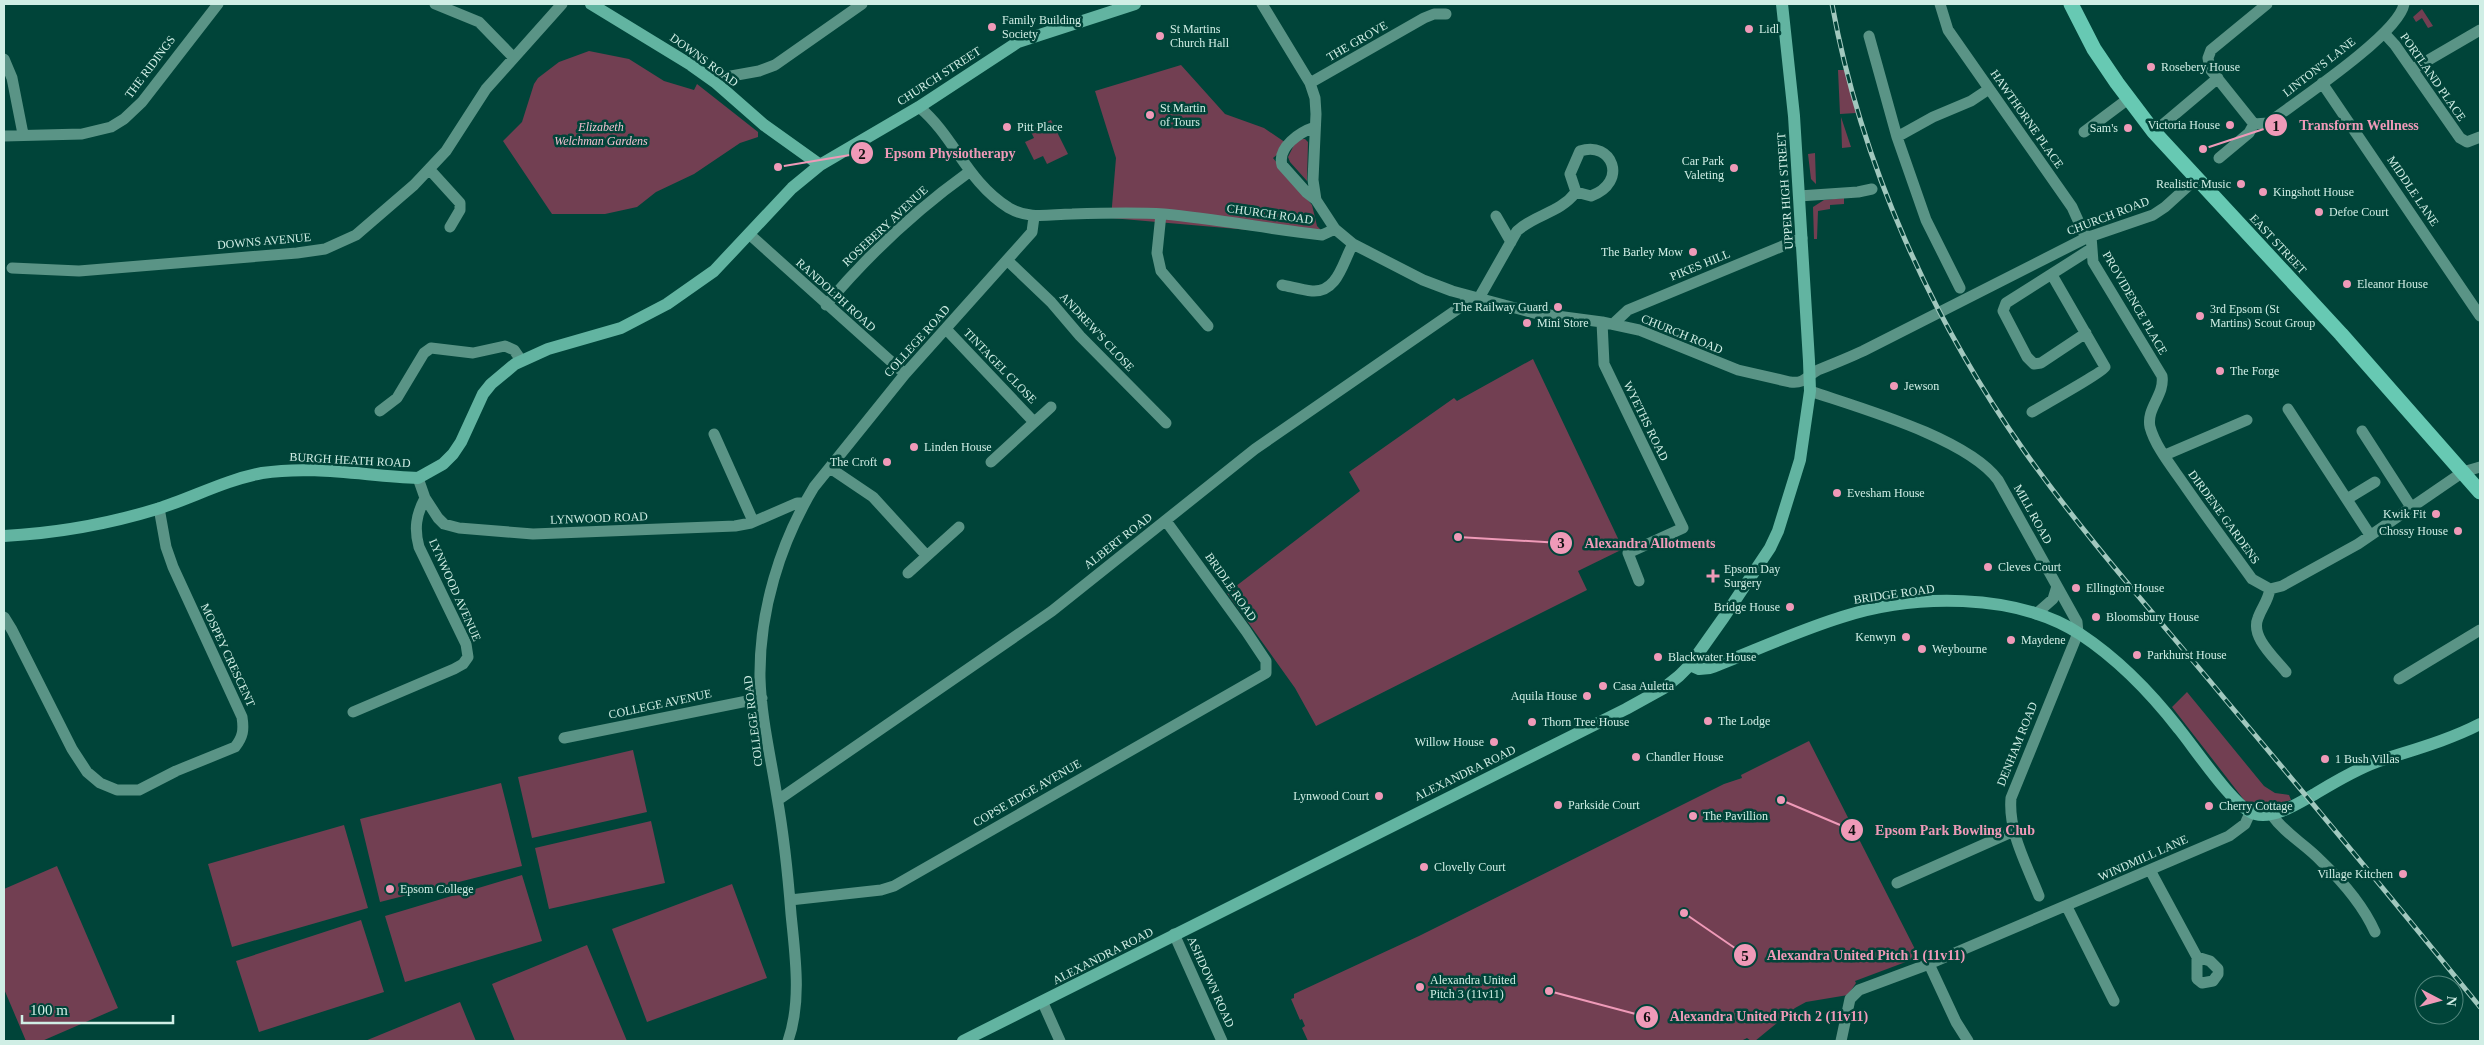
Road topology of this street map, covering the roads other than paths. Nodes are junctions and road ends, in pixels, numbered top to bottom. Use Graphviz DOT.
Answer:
graph roads {
  1 [pos="218,4"];
  2 [pos="434,4"];
  3 [pos="562,4"];
  4 [pos="591,4"];
  5 [pos="862,4"];
  6 [pos="1135,4"];
  7 [pos="1262,4"];
  8 [pos="1782,4"];
  9 [pos="1940,4"];
  10 [pos="2071,4"];
  11 [pos="2267,4"];
  12 [pos="2404,4"];
  13 [pos="1446,14"];
  14 [pos="2480,30"];
  15 [pos="2384,33"];
  16 [pos="1869,36"];
  17 [pos="513,57"];
  18 [pos="4,59"];
  19 [pos="2413,69"];
  20 [pos="2218,78"];
  21 [pos="715,82"];
  22 [pos="1310,83"];
  23 [pos="2322,83"];
  24 [pos="1989,89"];
  25 [pos="2128,99"];
  26 [pos="919,106"];
  27 [pos="2254,124"];
  28 [pos="1315,128"];
  29 [pos="2084,132"];
  30 [pos="2154,132"];
  31 [pos="23,134"];
  32 [pos="4,136"];
  33 [pos="1897,136"];
  34 [pos="2480,137"];
  35 [pos="2219,158"];
  36 [pos="820,165"];
  37 [pos="430,170"];
  38 [pos="969,172"];
  39 [pos="2197,178"];
  40 [pos="1872,189"];
  41 [pos="1576,192"];
  42 [pos="1799,196"];
  43 [pos="1316,200"];
  44 [pos="1161,214"];
  45 [pos="1034,216"];
  46 [pos="1496,216"];
  47 [pos="450,227"];
  48 [pos="1335,229"];
  49 [pos="749,234"];
  50 [pos="2088,237"];
  51 [pos="1802,238"];
  52 [pos="1510,242"];
  53 [pos="1354,244"];
  54 [pos="2091,249"];
  55 [pos="1007,260"];
  56 [pos="12,268"];
  57 [pos="2052,275"];
  58 [pos="1282,285"];
  59 [pos="1962,294"];
  60 [pos="1475,297"];
  61 [pos="826,305"];
  62 [pos="2480,316"];
  63 [pos="1608,323"];
  64 [pos="1208,326"];
  65 [pos="946,330"];
  66 [pos="2086,333"];
  67 [pos="521,360"];
  68 [pos="905,374"];
  69 [pos="1809,378"];
  70 [pos="2163,381"];
  71 [pos="1810,391"];
  72 [pos="1051,407"];
  73 [pos="2288,409"];
  74 [pos="380,411"];
  75 [pos="2032,412"];
  76 [pos="2247,420"];
  77 [pos="1034,422"];
  78 [pos="1166,423"];
  79 [pos="2362,431"];
  80 [pos="714,434"];
  81 [pos="2165,455"];
  82 [pos="992,462"];
  83 [pos="2480,466"];
  84 [pos="830,468"];
  85 [pos="2463,472"];
  86 [pos="418,478"];
  87 [pos="2376,482"];
  88 [pos="2478,487"];
  89 [pos="426,498"];
  90 [pos="2347,499"];
  91 [pos="804,504"];
  92 [pos="2411,507"];
  93 [pos="159,508"];
  94 [pos="753,521"];
  95 [pos="1166,521"];
  96 [pos="959,526"];
  97 [pos="2370,535"];
  98 [pos="4,536"];
  99 [pos="926,555"];
  100 [pos="908,574"];
  101 [pos="1639,581"];
  102 [pos="2057,586"];
  103 [pos="2270,589"];
  104 [pos="2036,614"];
  105 [pos="4,617"];
  106 [pos="2480,630"];
  107 [pos="2078,633"];
  108 [pos="1690,665"];
  109 [pos="2286,672"];
  110 [pos="1266,673"];
  111 [pos="2399,679"];
  112 [pos="762,698"];
  113 [pos="352,712"];
  114 [pos="2480,724"];
  115 [pos="564,738"];
  116 [pos="778,800"];
  117 [pos="2250,812"];
  118 [pos="2271,814"];
  119 [pos="2014,832"];
  120 [pos="2150,870"];
  121 [pos="1897,883"];
  122 [pos="2039,896"];
  123 [pos="790,900"];
  124 [pos="2067,907"];
  125 [pos="2375,932"];
  126 [pos="1174,934"];
  127 [pos="2197,957"];
  128 [pos="1929,964"];
  129 [pos="2114,1001"];
  130 [pos="1043,1003"];
  131 [pos="788,1041"];
  132 [pos="963,1041"];
  133 [pos="1060,1041"];
  134 [pos="1222,1041"];
  135 [pos="1841,1041"];
  136 [pos="1968,1041"];
  1 -- 31 [label="street, THE RIDINGS"];
  2 -- 17 [label="street"];
  3 -- 17 [label="street, DOWNS AVENUE"];
  4 -- 21 [label="main road, DOWNS ROAD"];
  5 -- 21 [label="street"];
  6 -- 26 [label="main road, CHURCH STREET"];
  7 -- 22 [label="street"];
  8 -- 42 [label="main road, UPPER HIGH STREET"];
  9 -- 24 [label="street, HAWTHORNE PLACE"];
  10 -- 25 [label="highway, EAST STREET"];
  11 -- 20 [label="street"];
  12 -- 15 [label="street, LINTON'S LANE"];
  13 -- 22 [label="street, THE GROVE"];
  14 -- 19 [label="street"];
  15 -- 19 [label="street, PORTLAND PLACE"];
  15 -- 23 [label="street, LINTON'S LANE"];
  16 -- 33 [label="street"];
  17 -- 37 [label="street, DOWNS AVENUE"];
  18 -- 31 [label="street"];
  19 -- 34 [label="street, PORTLAND PLACE"];
  20 -- 27 [label="street"];
  20 -- 30 [label="street"];
  21 -- 36 [label="main road, DOWNS ROAD"];
  22 -- 28 [label="street"];
  23 -- 27 [label="street, LINTON'S LANE"];
  23 -- 62 [label="street, MIDDLE LANE"];
  24 -- 33 [label="street"];
  24 -- 50 [label="street, HAWTHORNE PLACE"];
  25 -- 29 [label="street"];
  25 -- 30 [label="highway, EAST STREET"];
  26 -- 36 [label="main road, CHURCH STREET"];
  26 -- 38 [label="street"];
  27 -- 35 [label="street"];
  28 -- 43 [label="street"];
  28 -- 43 [label="street"];
  30 -- 39 [label="highway, EAST STREET"];
  31 -- 32 [label="street, THE RIDINGS"];
  33 -- 59 [label="street"];
  36 -- 49 [label="main road, BURGH HEATH ROAD"];
  37 -- 47 [label="street"];
  37 -- 56 [label="street, DOWNS AVENUE"];
  38 -- 45 [label="street"];
  38 -- 61 [label="street, ROSEBERY AVENUE"];
  39 -- 50 [label="street, CHURCH ROAD"];
  39 -- 85 [label="highway, EAST STREET"];
  40 -- 42 [label="street"];
  41 -- 41 [label="street"];
  41 -- 52 [label="street, ALBERT ROAD"];
  42 -- 51 [label="main road, UPPER HIGH STREET"];
  43 -- 48 [label="street"];
  44 -- 45 [label="street, CHURCH ROAD"];
  44 -- 48 [label="street, CHURCH ROAD"];
  44 -- 64 [label="street"];
  45 -- 55 [label="street, COLLEGE ROAD"];
  46 -- 52 [label="street"];
  48 -- 53 [label="street, CHURCH ROAD"];
  49 -- 61 [label="street, RANDOLPH ROAD"];
  49 -- 67 [label="main road, BURGH HEATH ROAD"];
  50 -- 54 [label="street, PROVIDENCE PLACE"];
  50 -- 59 [label="street, CHURCH ROAD"];
  51 -- 63 [label="street, PIKES HILL"];
  51 -- 69 [label="main road, UPPER HIGH STREET"];
  52 -- 60 [label="street, ALBERT ROAD"];
  53 -- 58 [label="street"];
  53 -- 60 [label="street, CHURCH ROAD"];
  54 -- 57 [label="street"];
  54 -- 70 [label="street, PROVIDENCE PLACE"];
  55 -- 65 [label="street, COLLEGE ROAD"];
  55 -- 78 [label="street, ANDREW'S CLOSE"];
  57 -- 66 [label="street"];
  57 -- 66 [label="street"];
  59 -- 69 [label="street, CHURCH ROAD"];
  60 -- 63 [label="street, CHURCH ROAD"];
  60 -- 95 [label="street, ALBERT ROAD"];
  61 -- 68 [label="street, RANDOLPH ROAD"];
  63 -- 69 [label="street, CHURCH ROAD"];
  63 -- 101 [label="street, WYETHS ROAD"];
  65 -- 68 [label="street, COLLEGE ROAD"];
  65 -- 77 [label="street, TINTAGEL CLOSE"];
  66 -- 75 [label="street"];
  67 -- 74 [label="street"];
  67 -- 86 [label="main road, BURGH HEATH ROAD"];
  68 -- 84 [label="street, COLLEGE ROAD"];
  69 -- 71 [label="main road, ALEXANDRA ROAD"];
  70 -- 81 [label="street, DIRDENE GARDENS"];
  71 -- 102 [label="street, MILL ROAD"];
  71 -- 108 [label="main road, ALEXANDRA ROAD"];
  72 -- 77 [label="street, TINTAGEL CLOSE"];
  73 -- 90 [label="street"];
  76 -- 81 [label="street"];
  77 -- 82 [label="street, TINTAGEL CLOSE"];
  79 -- 92 [label="street"];
  80 -- 94 [label="street"];
  81 -- 103 [label="street, DIRDENE GARDENS"];
  83 -- 85 [label="street"];
  84 -- 91 [label="street, COLLEGE ROAD"];
  84 -- 99 [label="street"];
  85 -- 88 [label="highway, EAST STREET"];
  85 -- 92 [label="street"];
  86 -- 89 [label="street, LYNWOOD ROAD"];
  86 -- 93 [label="main road, BURGH HEATH ROAD"];
  87 -- 90 [label="street"];
  89 -- 94 [label="street, LYNWOOD ROAD"];
  89 -- 113 [label="street, LYNWOOD AVENUE"];
  90 -- 97 [label="street"];
  91 -- 94 [label="street, LYNWOOD ROAD"];
  91 -- 112 [label="street, COLLEGE ROAD"];
  92 -- 97 [label="street"];
  93 -- 98 [label="main road, BURGH HEATH ROAD"];
  93 -- 105 [label="street, MOSPEY CRESCENT"];
  95 -- 110 [label="street, BRIDLE ROAD"];
  95 -- 116 [label="street, ALBERT ROAD"];
  96 -- 99 [label="street"];
  97 -- 103 [label="street"];
  99 -- 100 [label="street"];
  102 -- 104 [label="street"];
  102 -- 107 [label="street, MILL ROAD"];
  103 -- 109 [label="street"];
  104 -- 107 [label="main road, BRIDGE ROAD"];
  104 -- 108 [label="main road, BRIDGE ROAD"];
  106 -- 111 [label="street"];
  107 -- 117 [label="main road"];
  107 -- 119 [label="street, DENHAM ROAD"];
  108 -- 126 [label="main road, ALEXANDRA ROAD"];
  110 -- 123 [label="street, COPSE EDGE AVENUE"];
  112 -- 115 [label="street, COLLEGE AVENUE"];
  112 -- 116 [label="street, COLLEGE ROAD"];
  114 -- 118 [label="main road"];
  116 -- 123 [label="street, COLLEGE ROAD"];
  117 -- 118 [label="main road"];
  117 -- 120 [label="street, WINDMILL LANE"];
  118 -- 125 [label="street"];
  119 -- 121 [label="street"];
  119 -- 122 [label="street, DENHAM ROAD"];
  120 -- 124 [label="street, WINDMILL LANE"];
  120 -- 127 [label="street"];
  123 -- 131 [label="street, COLLEGE ROAD"];
  124 -- 128 [label="street, WINDMILL LANE"];
  124 -- 129 [label="street"];
  126 -- 130 [label="main road, ALEXANDRA ROAD"];
  126 -- 134 [label="street, ASHDOWN ROAD"];
  128 -- 135 [label="street, WINDMILL LANE"];
  128 -- 136 [label="street"];
  130 -- 132 [label="main road, ALEXANDRA ROAD"];
  130 -- 133 [label="street"];
}
